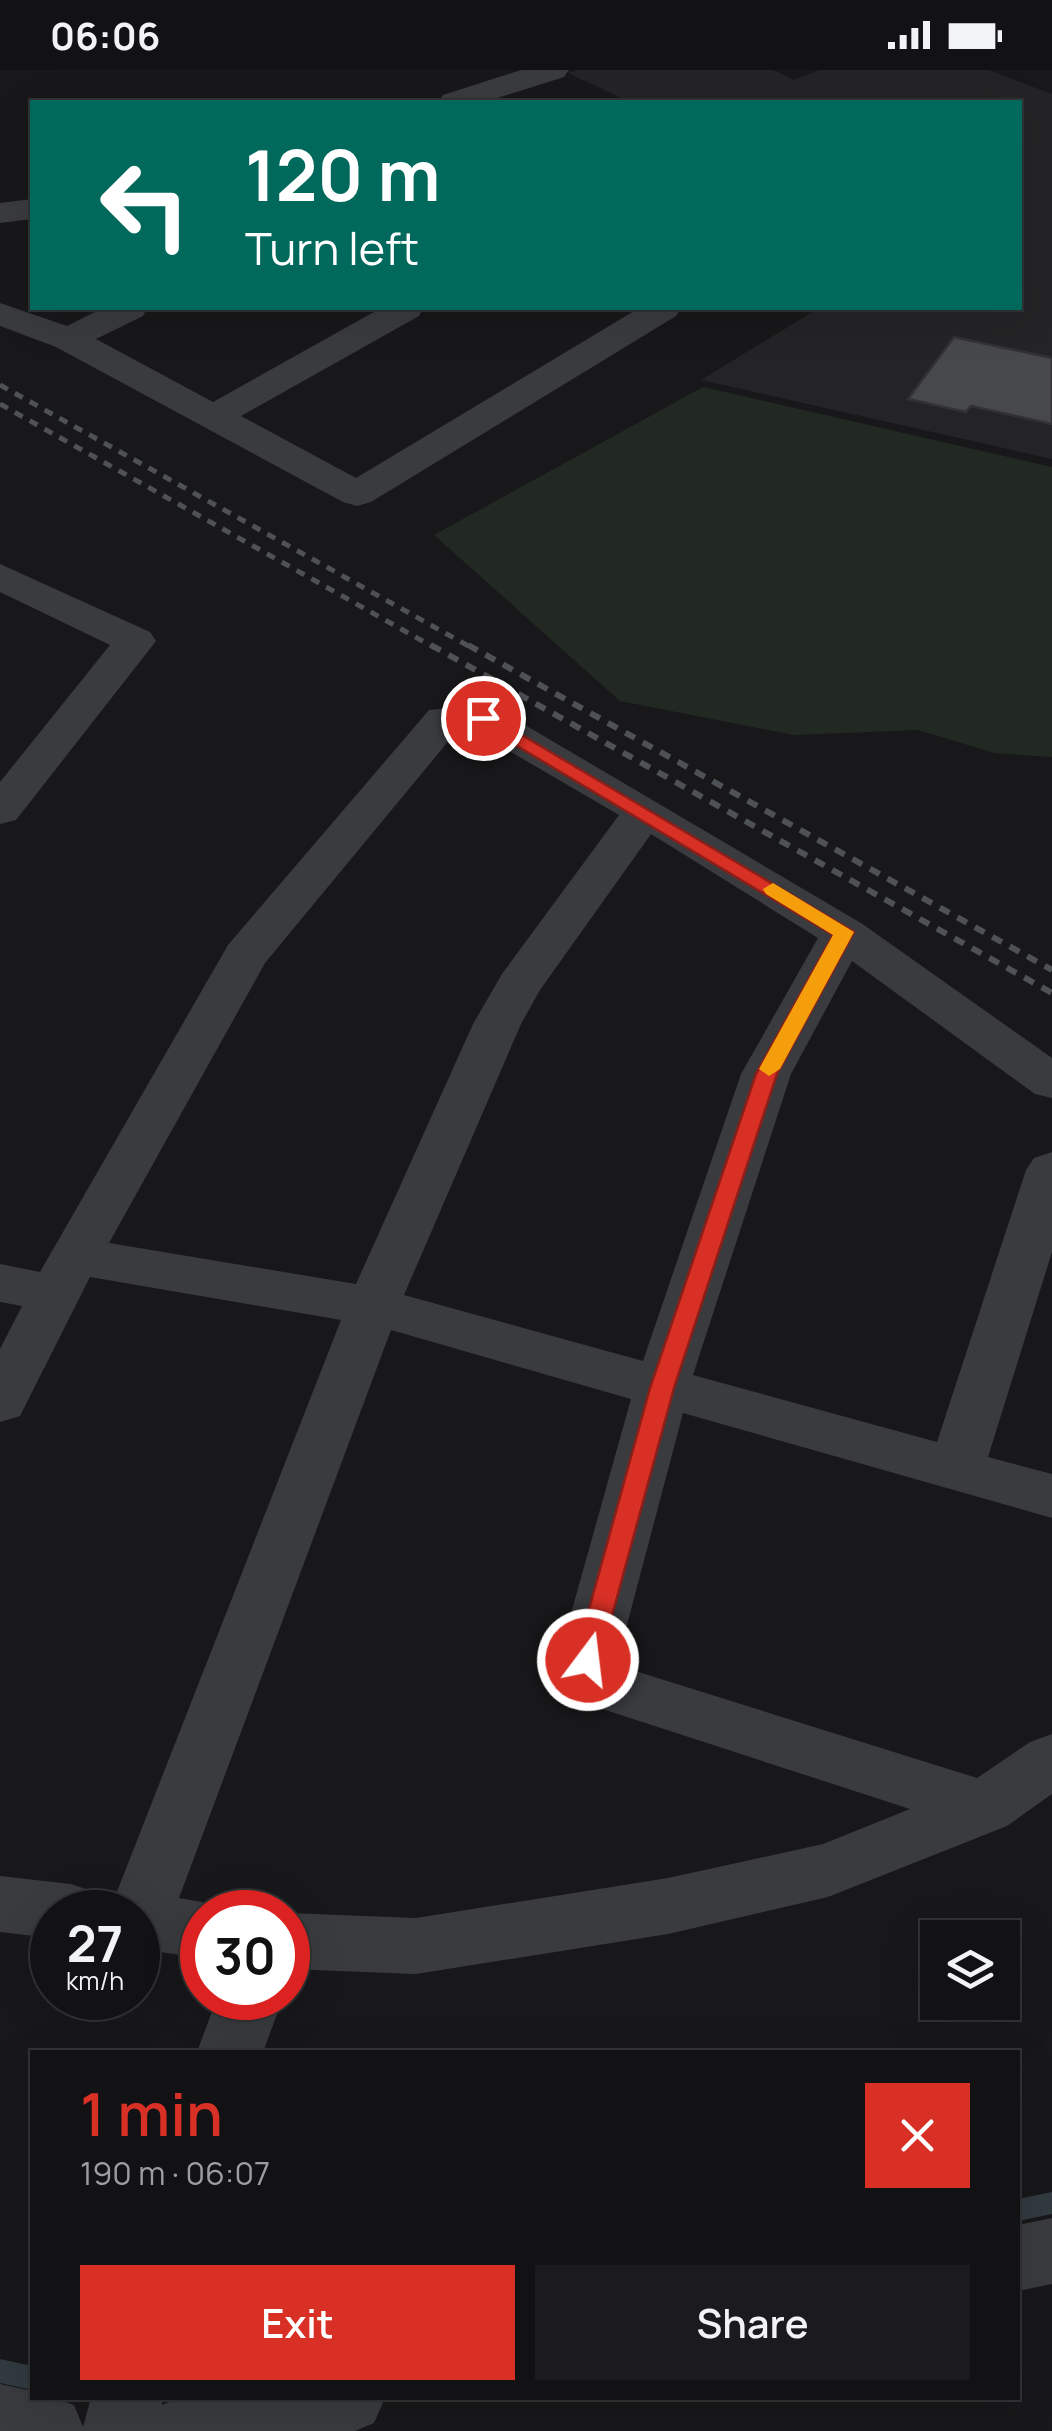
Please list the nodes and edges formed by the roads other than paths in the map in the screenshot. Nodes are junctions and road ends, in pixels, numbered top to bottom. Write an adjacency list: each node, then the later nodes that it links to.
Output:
1 (553, 70): 2 (street)
2 (503, 96): 3 (street)
3 (470, 100)
4 (30, 208): 5 (street)
5 (0, 213)
6 (126, 310): 10 (street)
7 (402, 310): 11 (street)
8 (660, 310): 11 (street)
9 (0, 314): 10 (street)
10 (69, 339): 11 (street)
11 (213, 417)
12 (0, 576): 13 (street)
13 (5, 796)
14 (646, 811): 15 (street); 18 (street); 20 (street)
15 (844, 932): 16 (street); 21 (street)
16 (1052, 1082)
17 (1052, 1170): 23 (street)
18 (66, 1275): 19 (street); 20 (street); 22 (street)
19 (0, 1283)
20 (373, 1306): 21 (street); 27 (street)
21 (662, 1388): 23 (street); 26 (street)
22 (0, 1401)
23 (956, 1470): 24 (street)
24 (1052, 1496)
25 (1052, 1760): 26 (street)
26 (986, 1808): 30 (street)
27 (149, 1890)
28 (0, 1904): 29 (street)
29 (30, 1907)
30 (310, 1942)
31 (242, 2020): 32 (street)
32 (231, 2050)
33 (1052, 2251): 34 (street)
34 (1020, 2258)
35 (127, 2400): 39 (street)
36 (338, 2400): 40 (street)
37 (0, 2420): 38 (street)
38 (48, 2431)
39 (119, 2431)
40 (188, 2431)

